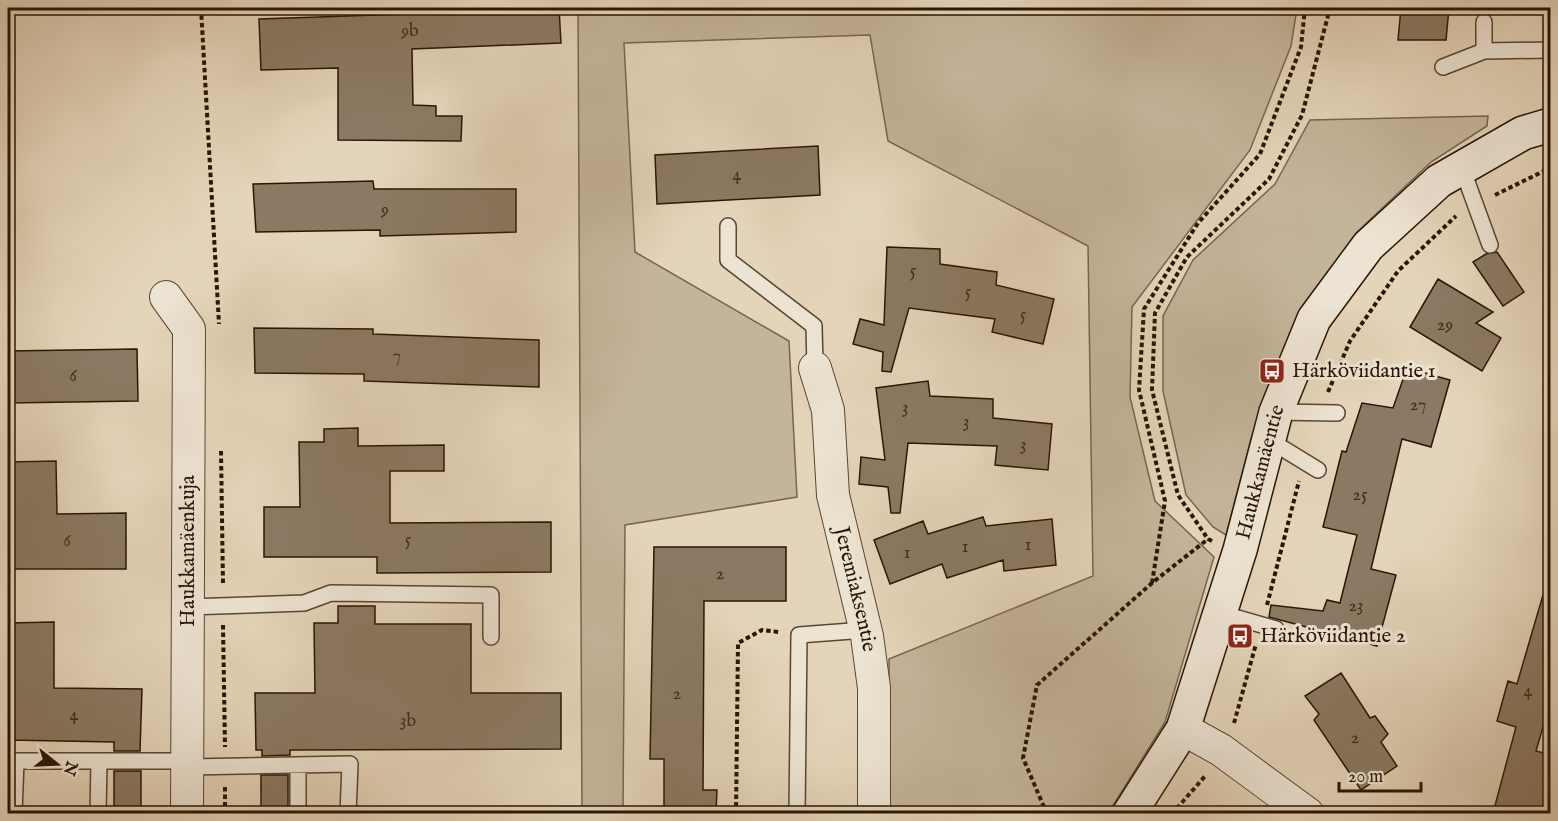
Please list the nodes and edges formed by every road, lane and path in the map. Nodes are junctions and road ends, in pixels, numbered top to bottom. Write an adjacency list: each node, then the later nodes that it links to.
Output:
1 (201, 8): 13 (path)
2 (1305, 8): 21 (path)
3 (1330, 8): 19 (path)
4 (1484, 22): 6 (lane)
5 (1551, 50): 6 (lane)
6 (1484, 51): 7 (lane)
7 (1443, 67)
8 (1551, 125): 9 (street, Haukkamäentie)
9 (1462, 168): 11 (lane); 16 (street, Haukkamäentie)
10 (728, 226): 14 (lane)
11 (1490, 246)
12 (166, 297): 23 (street, Haukkamäenkuja)
13 (219, 336)
14 (815, 368): 26 (street, Jeremiaksentie)
15 (1337, 413): 16 (lane)
16 (1273, 426): 18 (lane); 24 (street, Haukkamäentie)
17 (221, 442): 22 (path)
18 (1318, 470)
19 (1208, 539): 20 (path); 21 (path)
20 (1220, 544)
21 (1152, 583): 45 (path)
22 (223, 606): 23 (lane); 28 (lane); 34 (path)
23 (188, 607): 32 (street, Haukkamäenkuja)
24 (1220, 613): 25 (lane); 29 (street, Haukkamäentie)
25 (1276, 629)
26 (865, 630): 27 (lane); 44 (street, Jeremiaksentie)
27 (799, 635): 42 (path); 43 (lane)
28 (490, 637)
29 (1183, 729): 46 (street, Haukkamäentie); 48 (street)
30 (11, 761): 31 (lane); 36 (lane)
31 (99, 761): 32 (lane); 37 (lane)
32 (188, 764): 34 (lane); 38 (street, Haukkamäenkuja)
33 (298, 765): 34 (lane); 40 (lane); 41 (lane)
34 (225, 767): 39 (path)
35 (1211, 769): 47 (path)
36 (14, 813)
37 (98, 813)
38 (187, 813)
39 (225, 813)
40 (298, 813)
41 (348, 813)
42 (736, 813)
43 (797, 813)
44 (874, 813)
45 (1047, 813)
46 (1130, 813)
47 (1172, 813)
48 (1308, 813)

